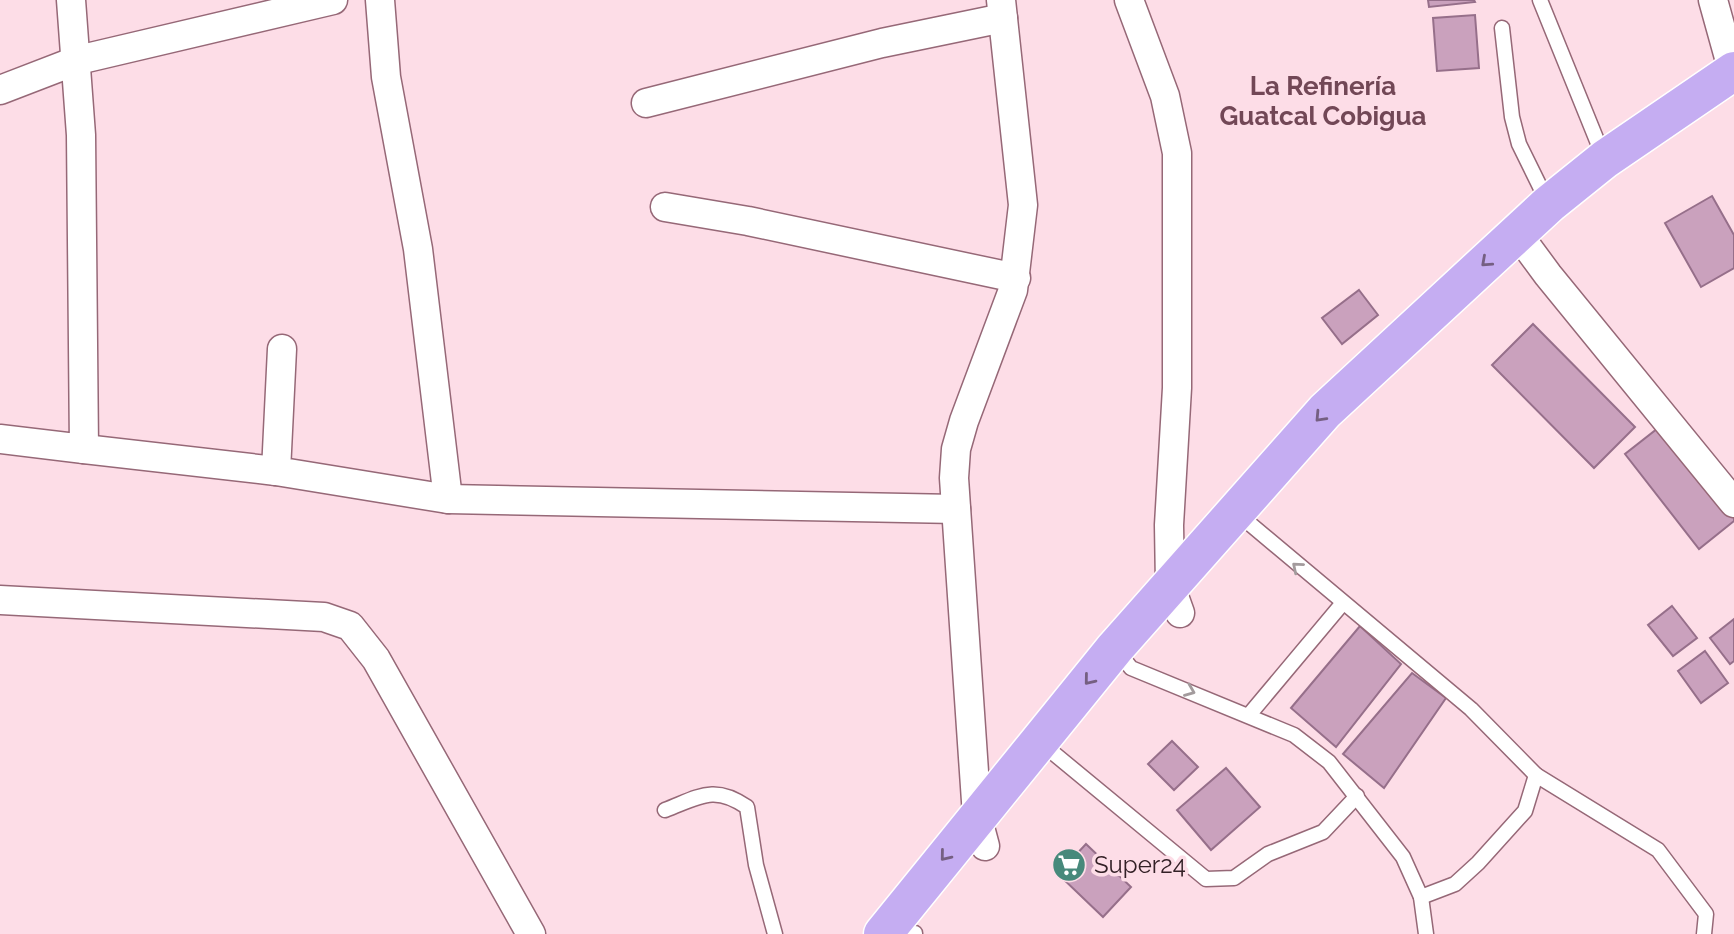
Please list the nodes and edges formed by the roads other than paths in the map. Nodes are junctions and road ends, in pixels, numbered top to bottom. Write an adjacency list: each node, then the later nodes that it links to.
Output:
1 (71, 0): 9 (street)
2 (333, 0): 9 (street)
3 (380, 0): 23 (street)
4 (1129, 0): 27 (street)
5 (1540, 0): 14 (lane)
6 (1713, 0): 10 (street)
7 (1002, 9): 13 (street); 18 (street)
8 (1502, 28): 15 (lane)
9 (78, 60): 11 (street); 21 (street)
10 (1734, 72): 14 (main road)
11 (0, 90)
12 (1734, 102): 17 (main road)
13 (646, 103)
14 (1605, 159): 15 (main road)
15 (1549, 204): 17 (main road)
16 (665, 207): 18 (street)
17 (1524, 244): 24 (street); 26 (main road)
18 (1016, 278): 25 (street)
19 (282, 349): 22 (street)
20 (0, 439): 21 (street)
21 (84, 449): 22 (street)
22 (276, 471): 23 (street)
23 (448, 499): 25 (street)
24 (1734, 503)
25 (956, 509): 36 (street)
26 (1244, 520): 27 (main road); 29 (lane, one-way to 26)
27 (1175, 599): 30 (main road)
28 (0, 600): 38 (street)
29 (1342, 604): 31 (lane); 33 (lane)
30 (1123, 658): 31 (lane, one-way to 31); 32 (main road)
31 (1249, 715): 34 (lane)
32 (1048, 750): 34 (lane); 36 (main road)
33 (1536, 775): 37 (lane); 43 (lane)
34 (1357, 796): 37 (lane)
35 (665, 810): 39 (lane)
36 (981, 831): 40 (main road, one-way to 40); 41 (main road)
37 (1421, 897): 42 (lane)
38 (531, 934)
39 (775, 934)
40 (883, 934)
41 (915, 934)
42 (1426, 934)
43 (1704, 934)

